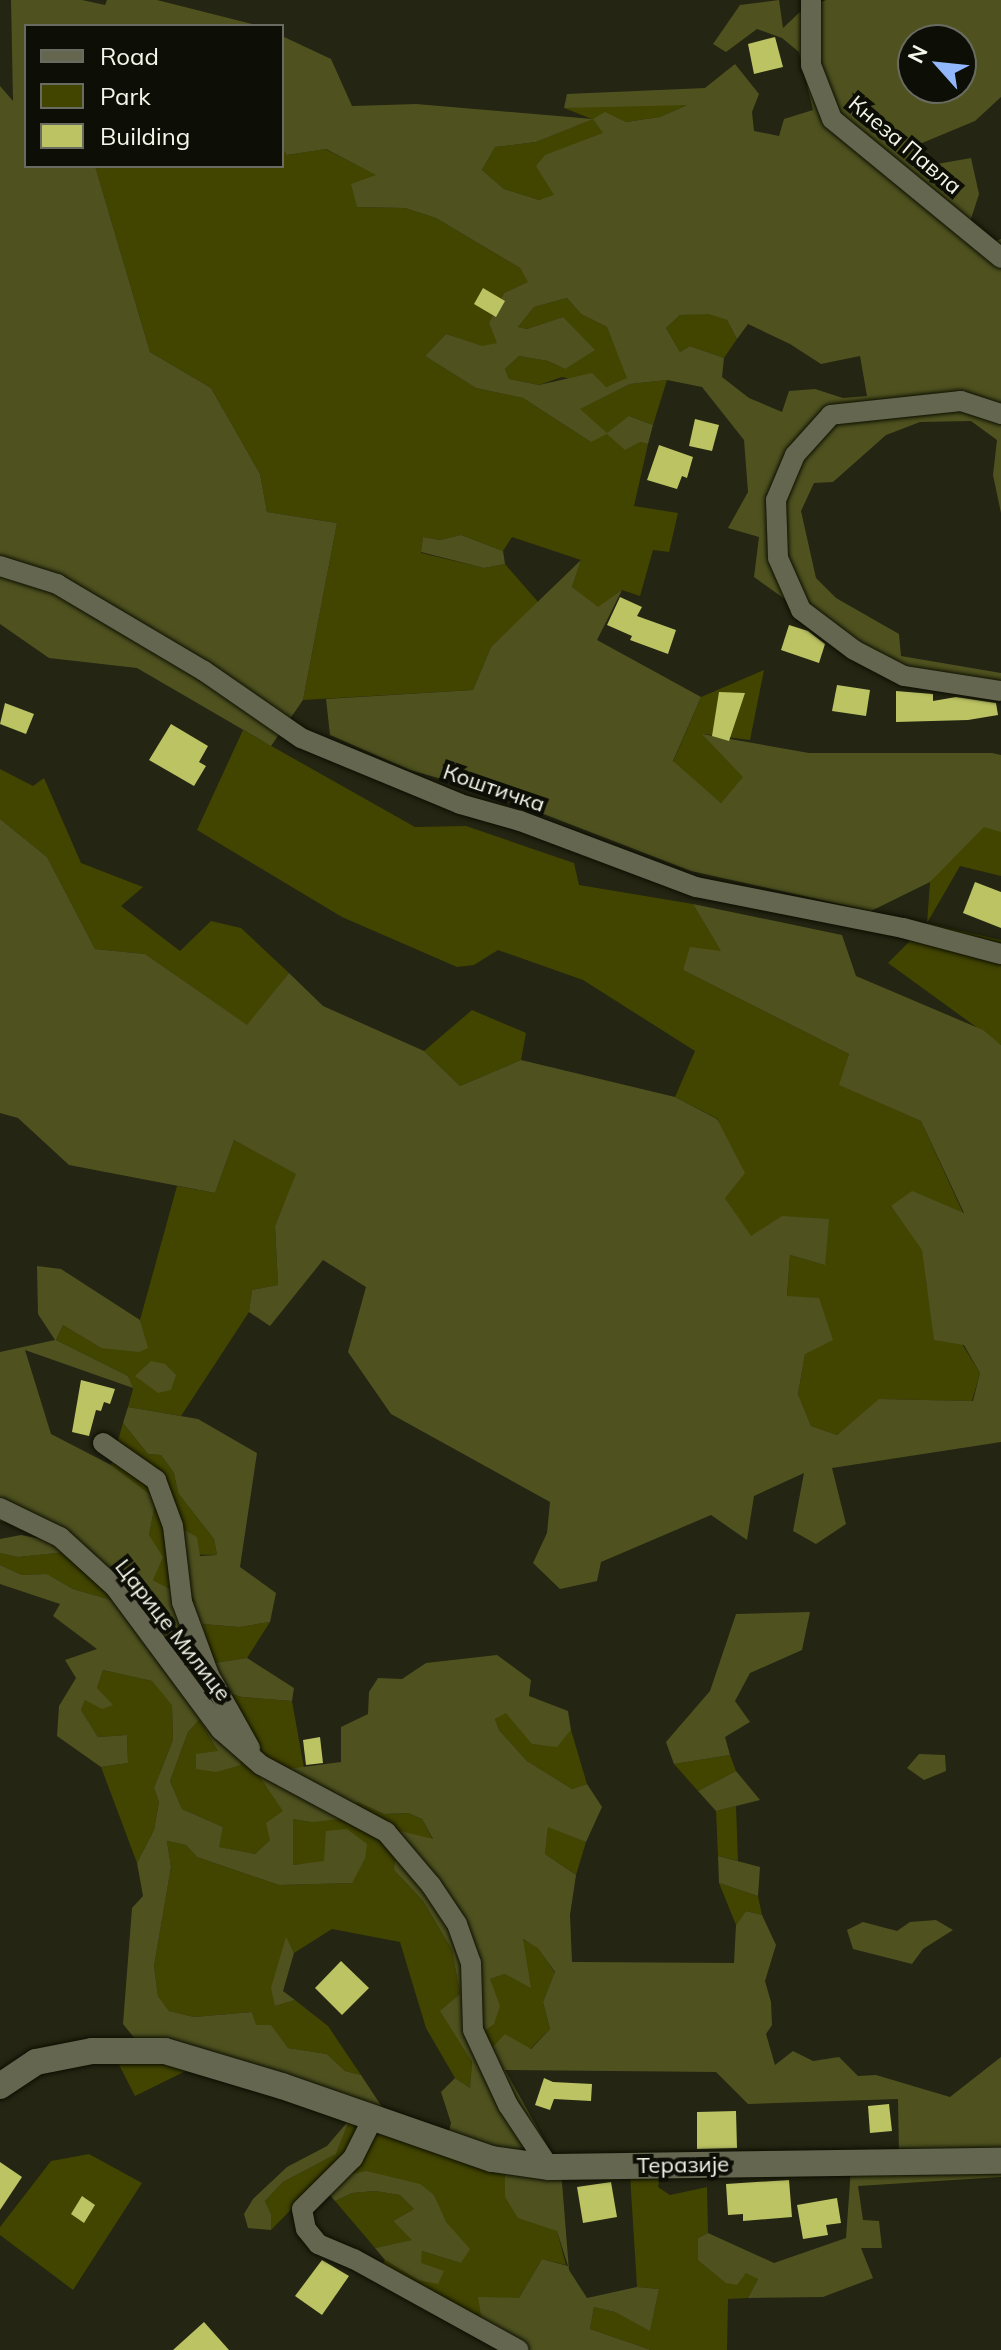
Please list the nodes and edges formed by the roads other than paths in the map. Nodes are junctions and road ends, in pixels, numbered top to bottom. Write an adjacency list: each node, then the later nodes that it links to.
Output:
1 (811, 0): 2 (street, Кнеза Павла)
2 (1001, 258)
3 (1001, 414): 5 (street)
4 (6, 568): 6 (street, Коштичка)
5 (1001, 691)
6 (1001, 954)
7 (103, 1443): 9 (street, Царице Милице)
8 (0, 1508): 9 (street, Царице Милице)
9 (261, 1765): 13 (street, Царице Милице)
10 (0, 2086): 11 (street, Теразије)
11 (373, 2118): 13 (street, Теразије); 14 (street)
12 (1001, 2161): 13 (street, Теразије)
13 (549, 2167)
14 (519, 2350)

